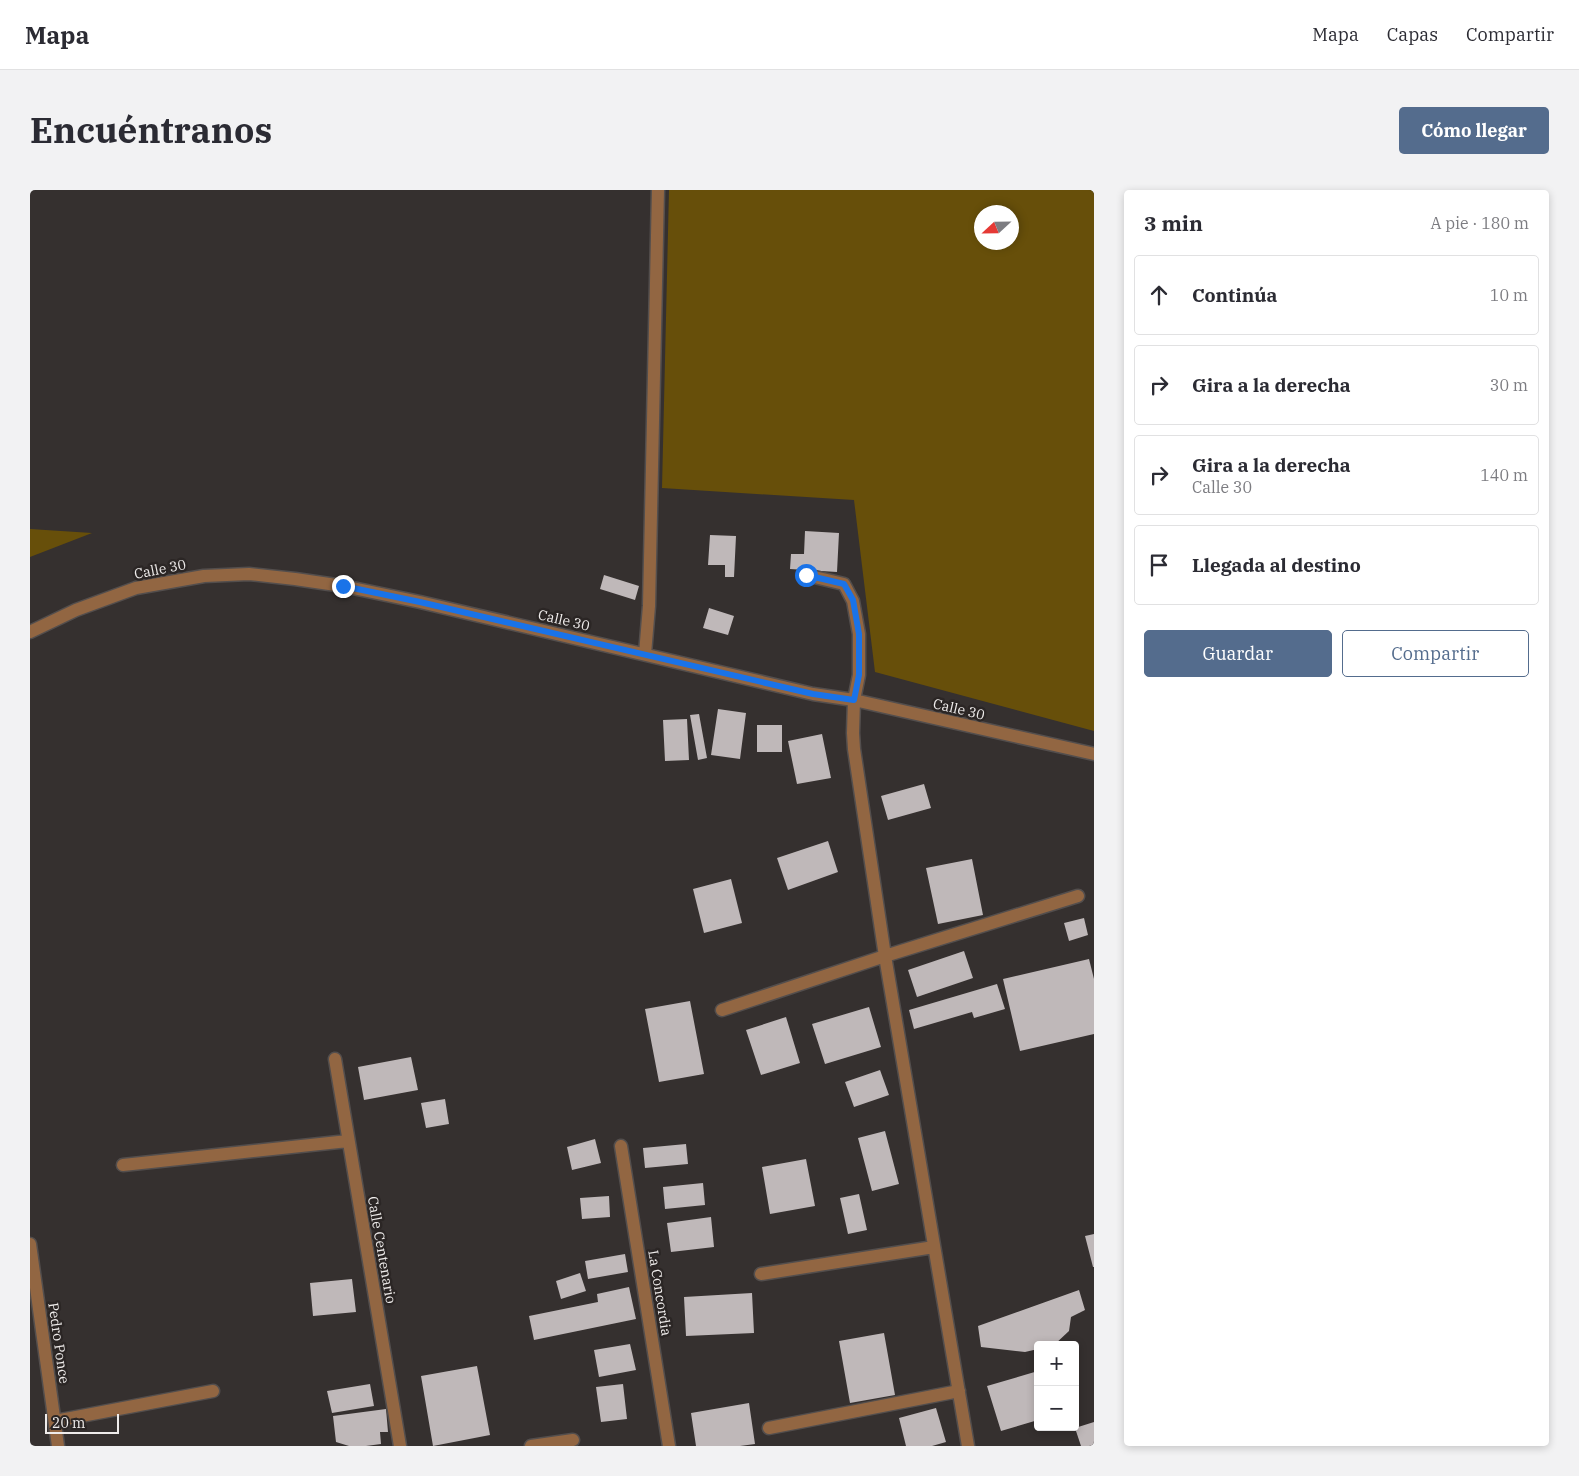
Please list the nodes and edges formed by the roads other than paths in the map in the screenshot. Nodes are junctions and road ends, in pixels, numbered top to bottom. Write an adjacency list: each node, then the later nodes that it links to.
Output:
1 (658, 190): 4 (street)
2 (806, 575): 5 (street)
3 (30, 632): 4 (street, Calle 30)
4 (646, 652): 5 (street, Calle 30)
5 (855, 697): 6 (street, Calle 30); 8 (street)
6 (1094, 754)
7 (1078, 896): 8 (street)
8 (885, 956): 9 (street); 15 (street)
9 (722, 1010)
10 (335, 1059): 11 (street, Calle Centenario)
11 (348, 1141): 13 (street); 23 (street, Calle Centenario)
12 (621, 1146): 25 (street, La Concordia)
13 (123, 1166)
14 (30, 1244): 19 (street, Pedro Ponce)
15 (934, 1247): 16 (street); 18 (street)
16 (761, 1274)
17 (213, 1391): 19 (street)
18 (959, 1391): 20 (street); 26 (street)
19 (55, 1421): 22 (street, Pedro Ponce)
20 (769, 1428)
21 (573, 1440): 24 (street)
22 (58, 1446)
23 (400, 1446)
24 (531, 1446)
25 (669, 1446)
26 (968, 1446)

